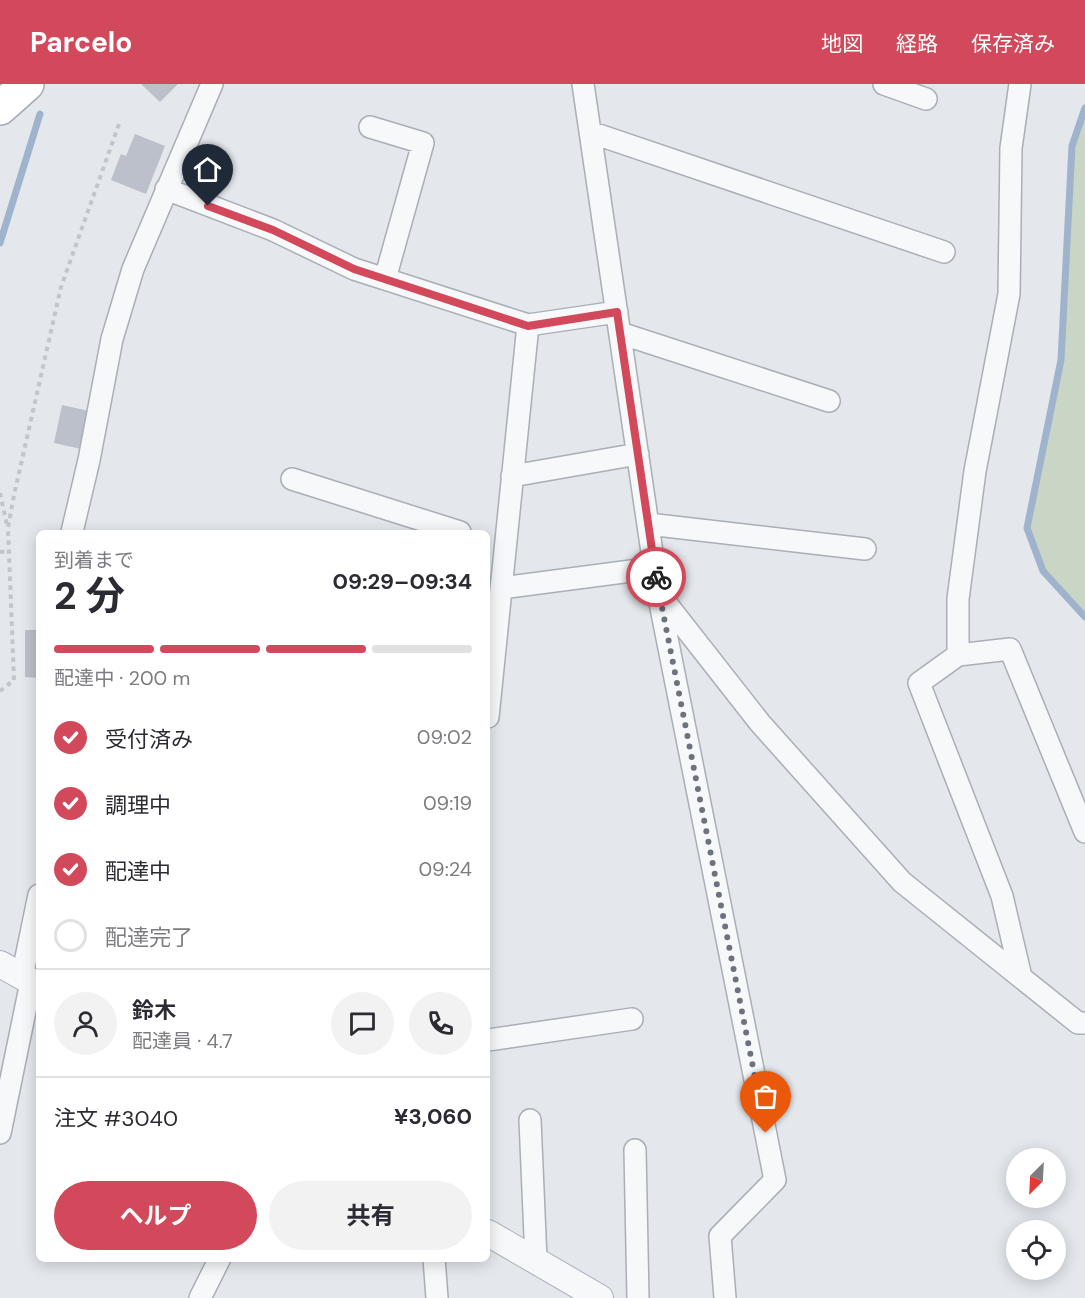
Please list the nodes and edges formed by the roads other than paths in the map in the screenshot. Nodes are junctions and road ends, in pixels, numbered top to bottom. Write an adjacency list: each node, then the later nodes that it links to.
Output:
1 (27, 84): 7 (main road)
2 (212, 84): 10 (street)
3 (583, 84): 9 (street)
4 (884, 84): 6 (street)
5 (1020, 84): 28 (street)
6 (926, 99)
7 (0, 108)
8 (370, 127): 12 (street)
9 (590, 132): 11 (street); 13 (street)
10 (166, 189): 12 (street); 21 (street)
11 (944, 252)
12 (385, 279): 14 (street)
13 (617, 312): 14 (street); 15 (street)
14 (528, 326): 18 (street)
15 (620, 333): 16 (street); 17 (street)
16 (829, 401)
17 (638, 454): 18 (street); 20 (street)
18 (512, 476): 23 (street)
19 (292, 479): 22 (street)
20 (648, 524): 24 (street); 25 (street)
21 (72, 530)
22 (454, 530)
23 (496, 544): 26 (street)
24 (865, 549)
25 (654, 568): 26 (street); 27 (street)
26 (501, 588): 29 (street)
27 (658, 593): 33 (street); 48 (street)
28 (958, 655): 30 (street); 33 (street)
29 (490, 697)
30 (1085, 832)
31 (36, 910): 32 (street)
32 (23, 977): 38 (street)
33 (1021, 977): 35 (street)
34 (632, 1019): 36 (street)
35 (1085, 1023)
36 (490, 1040)
37 (530, 1120): 41 (street)
38 (0, 1133)
39 (635, 1150): 47 (street)
40 (490, 1234): 41 (street)
41 (536, 1260): 46 (street)
42 (218, 1262): 44 (street)
43 (434, 1262): 45 (street)
44 (200, 1298)
45 (437, 1298)
46 (600, 1298)
47 (638, 1298)
48 (725, 1298)

